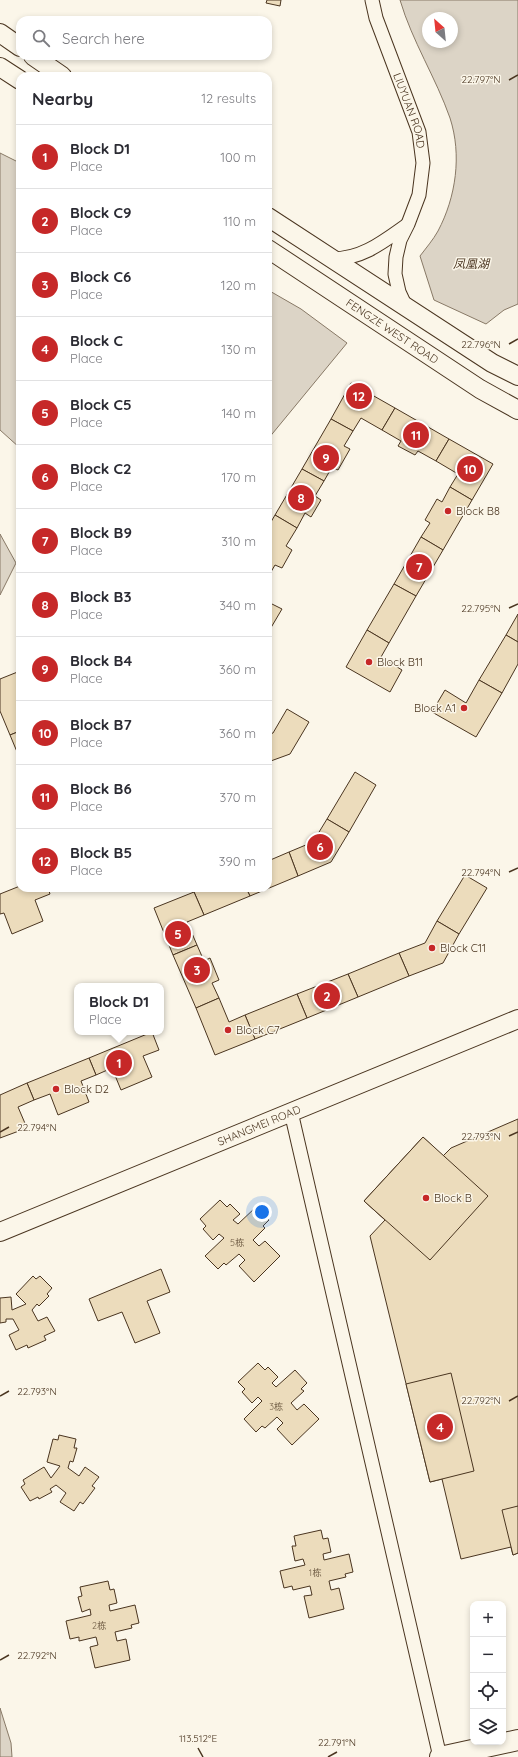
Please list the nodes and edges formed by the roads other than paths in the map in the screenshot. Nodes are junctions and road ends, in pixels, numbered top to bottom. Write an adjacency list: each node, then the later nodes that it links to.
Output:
1 (372, 0): 9 (street, LIUYUAN ROAD)
2 (0, 33): 3 (main road)
3 (16, 44)
4 (39, 60): 6 (main road)
5 (0, 67): 7 (main road)
6 (56, 72)
7 (16, 77)
8 (272, 220): 11 (main road)
9 (408, 224): 11 (street); 12 (street, LIUYUAN ROAD)
10 (272, 252): 14 (main road, FENGZE WEST ROAD)
11 (332, 259): 12 (main road)
12 (406, 308): 13 (main road)
13 (518, 376)
14 (518, 410)
15 (518, 1019): 16 (main road, SHANGMEI ROAD)
16 (292, 1112): 17 (main road, SHANGMEI ROAD); 19 (street)
17 (0, 1232)
18 (515, 1740): 19 (main road); 20 (main road)
19 (440, 1757)
20 (488, 1757)

